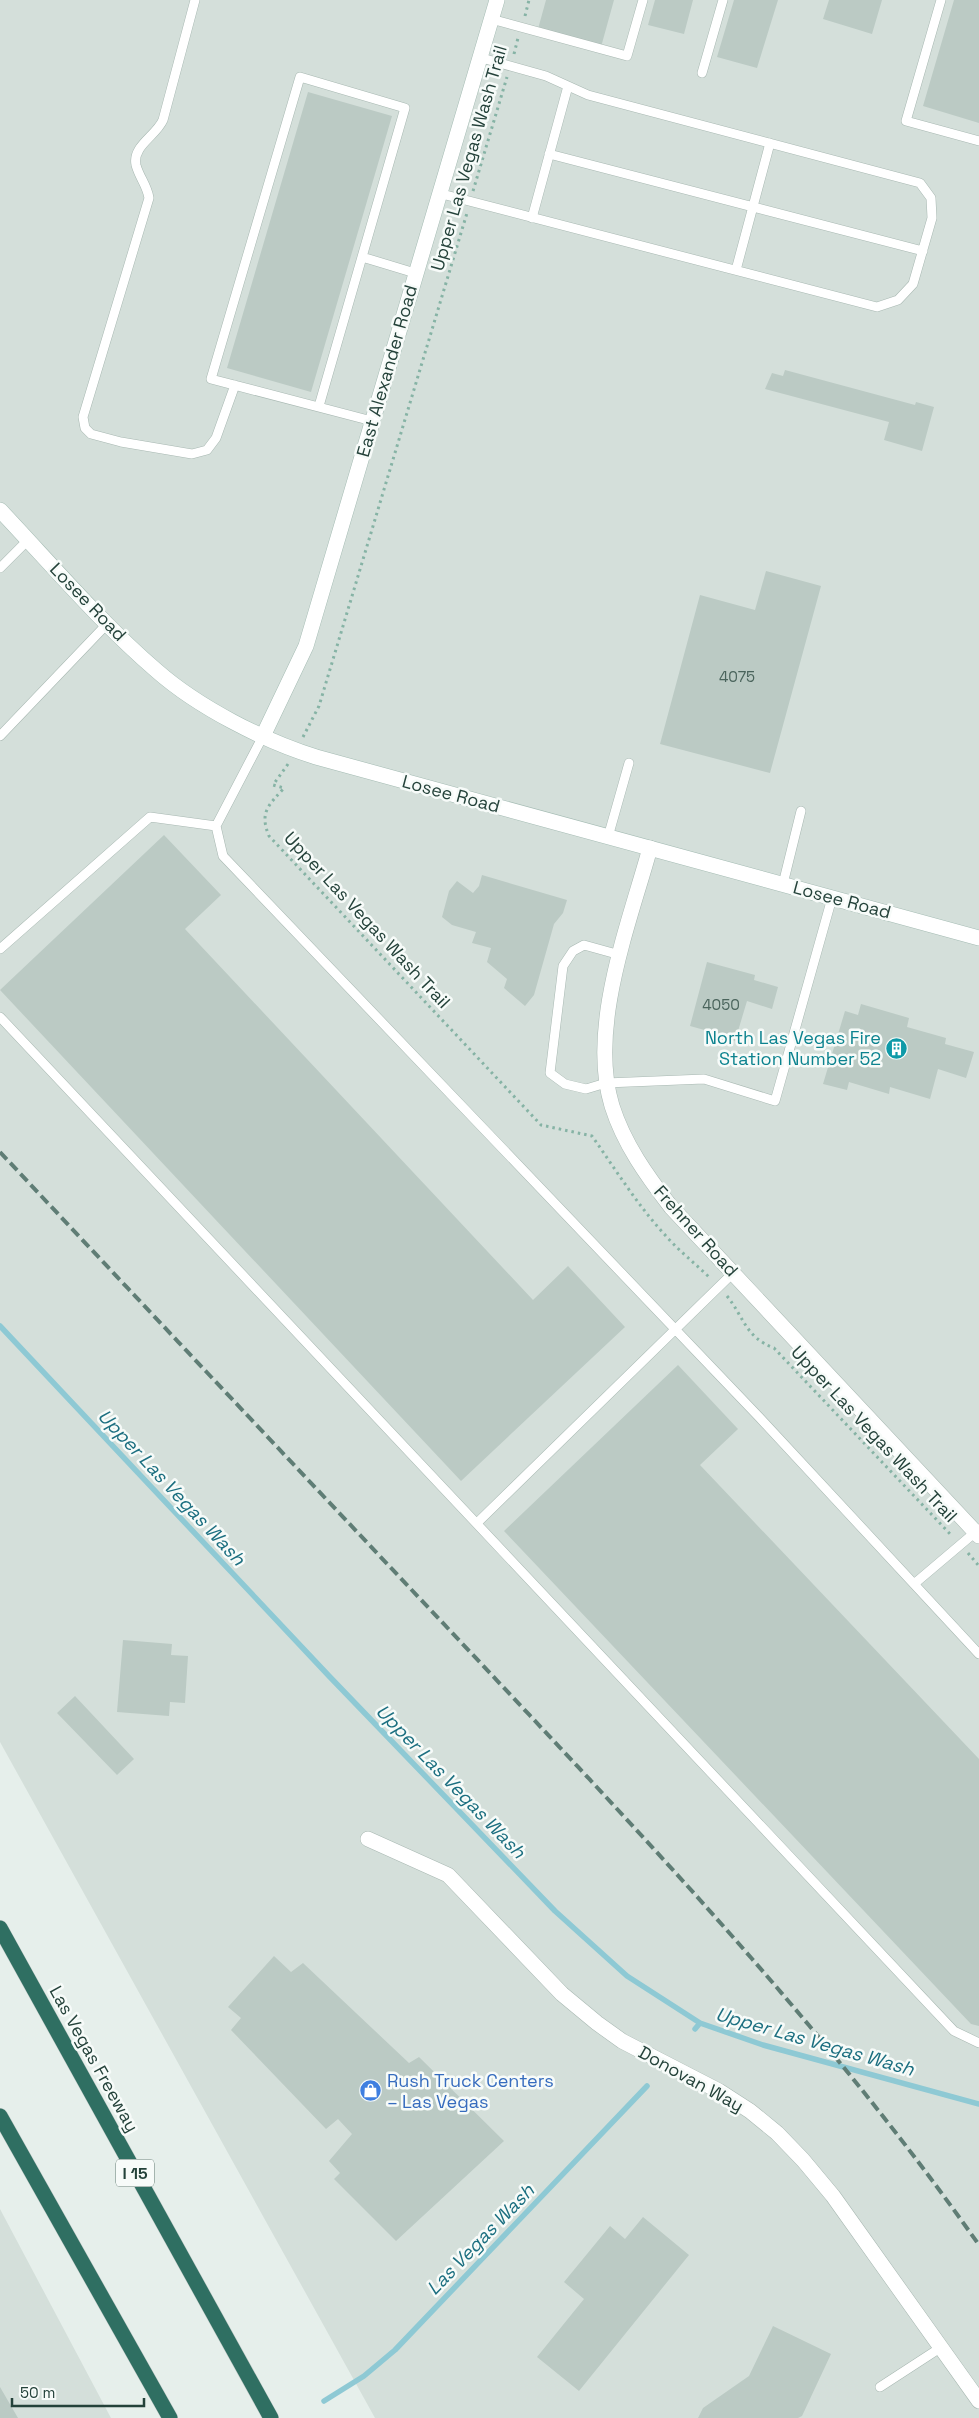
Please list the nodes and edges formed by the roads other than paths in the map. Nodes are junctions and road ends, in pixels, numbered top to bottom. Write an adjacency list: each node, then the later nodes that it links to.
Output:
1 (195, 0): 20 (lane)
2 (497, 0): 6 (street, East Alexander Road)
3 (642, 0): 6 (lane)
4 (723, 0): 8 (lane)
5 (940, 0): 10 (lane)
6 (491, 19): 7 (street, East Alexander Road)
7 (478, 57): 9 (lane); 13 (street, East Alexander Road)
8 (702, 73)
9 (568, 86): 11 (lane); 12 (lane)
10 (979, 140)
11 (770, 143): 14 (lane); 16 (lane)
12 (549, 154): 14 (lane); 15 (lane)
13 (438, 193): 15 (lane); 19 (street, East Alexander Road)
14 (753, 207): 16 (lane); 18 (lane)
15 (532, 218): 18 (lane)
16 (923, 251): 18 (lane)
17 (362, 257): 19 (lane); 20 (lane); 21 (lane)
18 (736, 270)
19 (415, 273): 22 (street, East Alexander Road)
20 (235, 385): 21 (lane)
21 (319, 406): 22 (lane)
22 (372, 421): 28 (street, East Alexander Road)
23 (0, 510): 24 (street, Losee Road)
24 (28, 540): 25 (lane); 26 (street, Losee Road)
25 (0, 568)
26 (107, 624): 27 (lane); 28 (street, Losee Road)
27 (0, 736)
28 (263, 736): 31 (lane); 32 (street, Losee Road)
29 (629, 763): 32 (lane)
30 (801, 811): 34 (lane)
31 (216, 826): 37 (lane); 42 (lane)
32 (608, 837): 33 (street, Losee Road)
33 (650, 848): 34 (street, Losee Road); 38 (street, Frehner Road)
34 (783, 884): 35 (street, Losee Road)
35 (832, 898): 36 (street, Losee Road); 40 (lane)
36 (979, 938)
37 (0, 950)
38 (620, 955): 40 (street, Frehner Road); 40 (lane)
39 (0, 1017): 43 (lane)
40 (606, 1083): 41 (street, Frehner Road)
41 (733, 1273): 42 (lane); 44 (street, Frehner Road)
42 (677, 1330): 43 (lane); 45 (lane)
43 (477, 1523): 49 (lane)
44 (978, 1533): 45 (lane)
45 (914, 1584): 46 (lane)
46 (979, 1654)
47 (368, 1839): 51 (street, Donovan Way)
48 (0, 1928): 55 (highway, Las Vegas Freeway / I 15)
49 (979, 2043)
50 (0, 2116): 54 (highway)
51 (940, 2348): 52 (lane); 53 (street, Donovan Way)
52 (880, 2387)
53 (979, 2401)
54 (170, 2418)
55 (271, 2418)

